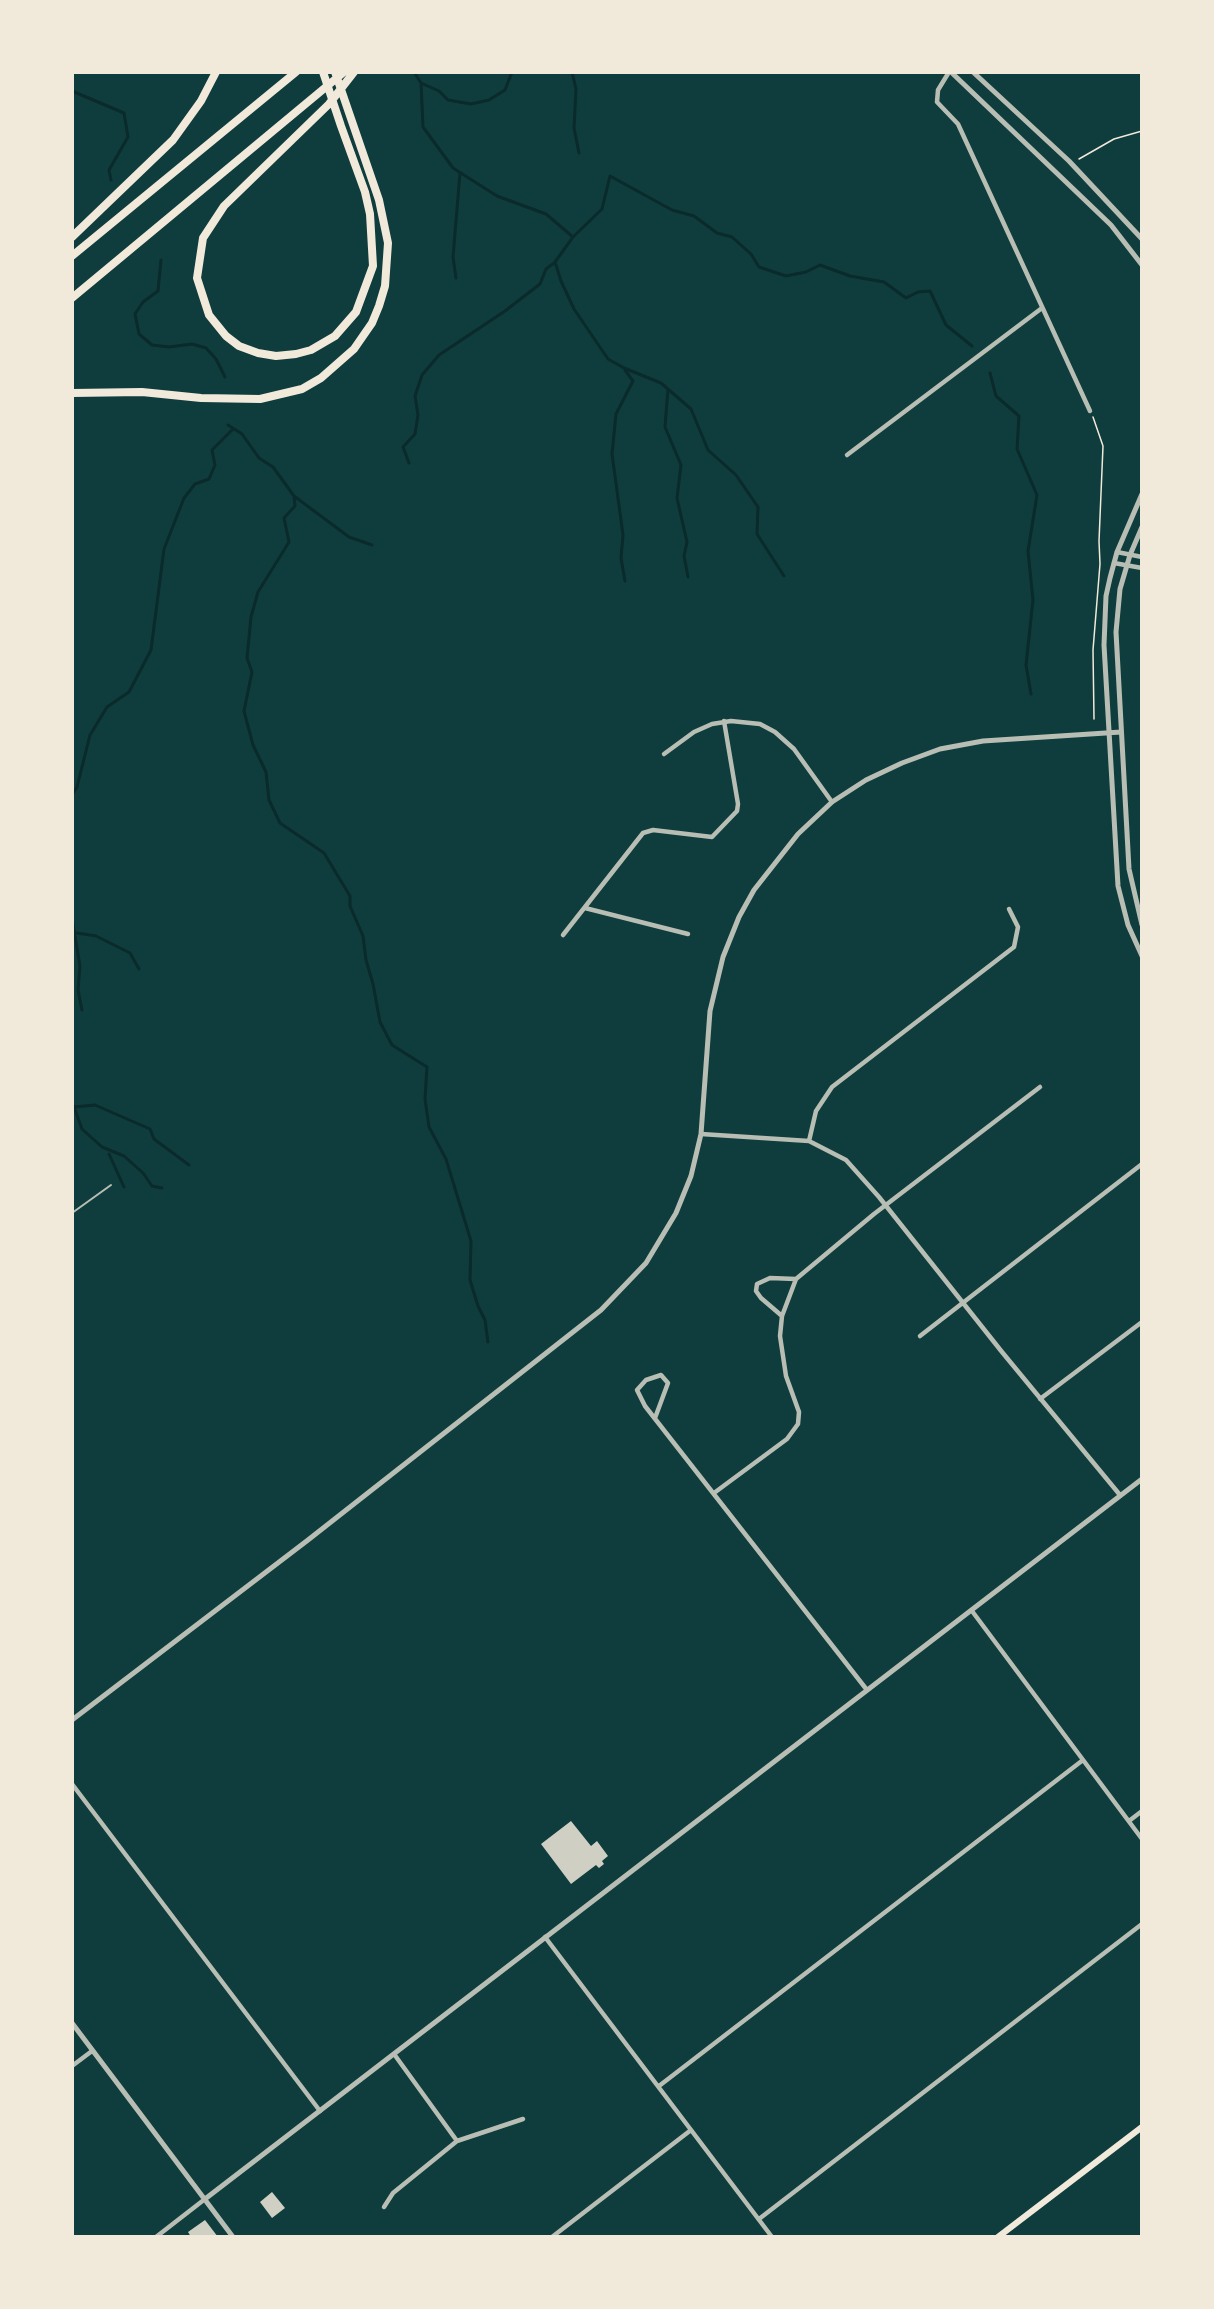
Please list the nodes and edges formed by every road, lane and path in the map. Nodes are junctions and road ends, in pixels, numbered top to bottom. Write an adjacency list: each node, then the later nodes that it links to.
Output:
1 (216, 72): 11 (highway)
2 (296, 72): 13 (highway)
3 (323, 72): 6 (highway)
4 (335, 72): 17 (highway)
5 (344, 72): 15 (highway)
6 (354, 72)
7 (950, 72): 14 (street); 16 (street)
8 (974, 72): 10 (street)
9 (1142, 131): 10 (path)
10 (1069, 161): 12 (street)
11 (72, 237)
12 (1142, 238)
13 (72, 256)
14 (1142, 265)
15 (72, 298)
16 (1042, 308): 18 (street); 19 (street)
17 (72, 393)
18 (1090, 411): 28 (path)
19 (847, 455)
20 (1142, 494): 22 (street)
21 (1142, 527): 23 (street)
22 (1117, 552): 23 (street); 25 (street)
23 (1130, 555): 24 (street); 26 (street)
24 (1142, 557)
25 (1114, 563): 26 (street); 31 (street)
26 (1128, 566): 27 (street); 30 (street)
27 (1142, 568)
28 (1094, 719)
29 (724, 721): 32 (street); 33 (street); 34 (street)
30 (1121, 732): 31 (street); 36 (street)
31 (1108, 733): 33 (street); 39 (street)
32 (664, 754)
33 (832, 802): 41 (street)
34 (585, 908): 37 (street); 38 (street)
35 (1010, 909): 42 (street)
36 (1142, 925)
37 (688, 934)
38 (563, 935)
39 (1142, 956)
40 (1041, 1087): 45 (street)
41 (701, 1134): 42 (street); 59 (street)
42 (809, 1141): 45 (street)
43 (1142, 1164): 48 (street)
44 (111, 1185): 46 (lane)
45 (886, 1205): 47 (street); 48 (street)
46 (72, 1213)
47 (796, 1279): 49 (street); 49 (street)
48 (963, 1304): 51 (street); 52 (street)
49 (782, 1316): 55 (street)
50 (1142, 1322): 52 (street)
51 (920, 1336)
52 (1040, 1400): 56 (street)
53 (655, 1418): 53 (street); 55 (street)
54 (1142, 1479): 56 (street)
55 (714, 1493): 58 (street)
56 (1120, 1495): 57 (street)
57 (972, 1611): 58 (street); 60 (street)
58 (867, 1690): 66 (street)
59 (72, 1720)
60 (1083, 1760): 63 (street); 71 (street)
61 (72, 1784): 72 (street)
62 (1142, 1811): 63 (street)
63 (1129, 1821): 64 (street)
64 (1142, 1839)
65 (1142, 1924): 79 (street)
66 (545, 1937): 69 (street); 71 (street)
67 (72, 2024): 68 (street)
68 (92, 2051): 70 (street); 77 (street)
69 (394, 2054): 72 (street); 76 (street)
70 (72, 2066)
71 (659, 2086): 75 (street)
72 (320, 2110): 77 (street)
73 (523, 2119): 76 (street)
74 (1142, 2127): 84 (main road)
75 (691, 2130): 79 (street); 82 (street)
76 (457, 2141): 78 (street)
77 (205, 2199): 80 (street); 81 (street)
78 (384, 2207)
79 (759, 2219): 83 (street)
80 (156, 2237)
81 (233, 2237)
82 (552, 2237)
83 (772, 2237)
84 (998, 2237)

